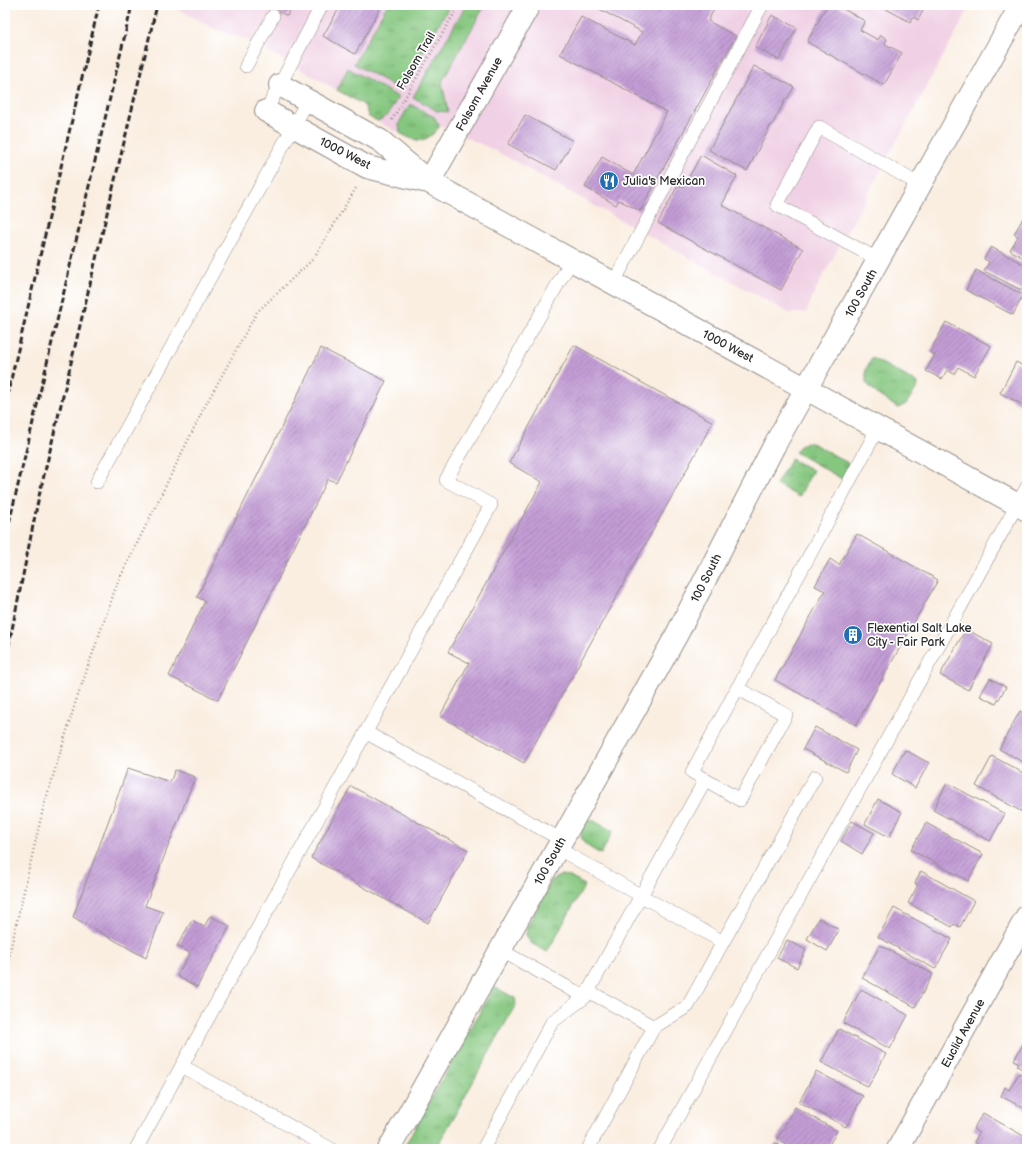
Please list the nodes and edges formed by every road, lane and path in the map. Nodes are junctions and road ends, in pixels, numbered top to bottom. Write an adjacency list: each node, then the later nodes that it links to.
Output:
1 (322, 5): 8 (lane)
2 (459, 5): 12 (path, Folsom Trail)
3 (529, 5): 13 (street, Folsom Avenue)
4 (762, 5): 18 (lane)
5 (1021, 5): 15 (street, 100 South)
6 (273, 16): 7 (lane)
7 (246, 66)
8 (280, 85): 9 (street, 1000 West); 10 (lane)
9 (308, 100): 11 (lane); 13 (street, 1000 West)
10 (266, 111): 11 (street, 1000 West)
11 (294, 126): 13 (street, 1000 West); 21 (lane)
12 (389, 126)
13 (429, 182): 17 (street, 1000 West)
14 (358, 183): 32 (path)
15 (920, 185): 16 (street, 100 South); 16 (lane)
16 (879, 260): 19 (street, 100 South)
17 (571, 261): 18 (street, 1000 West); 24 (lane)
18 (613, 284): 19 (street, 1000 West)
19 (808, 388): 20 (street, 1000 West); 27 (street, 100 South)
20 (878, 428): 22 (street, 1000 West); 23 (lane)
21 (97, 482)
22 (1024, 501): 41 (lane)
23 (737, 688): 26 (lane); 26 (lane)
24 (367, 734): 27 (lane); 35 (lane)
25 (815, 777): 30 (lane)
26 (705, 780): 28 (lane)
27 (559, 844): 28 (lane); 31 (street, 100 South)
28 (642, 895): 30 (lane); 33 (lane)
29 (1027, 916): 42 (street, Euclid Avenue)
30 (723, 942): 34 (lane)
31 (500, 950): 33 (lane); 38 (street, 100 South)
32 (5, 983)
33 (586, 994): 34 (lane); 39 (lane)
34 (654, 1027): 40 (lane)
35 (182, 1066): 36 (lane); 37 (lane)
36 (136, 1149)
37 (331, 1149)
38 (389, 1149)
39 (483, 1149)
40 (588, 1149)
41 (660, 1149)
42 (898, 1149)

